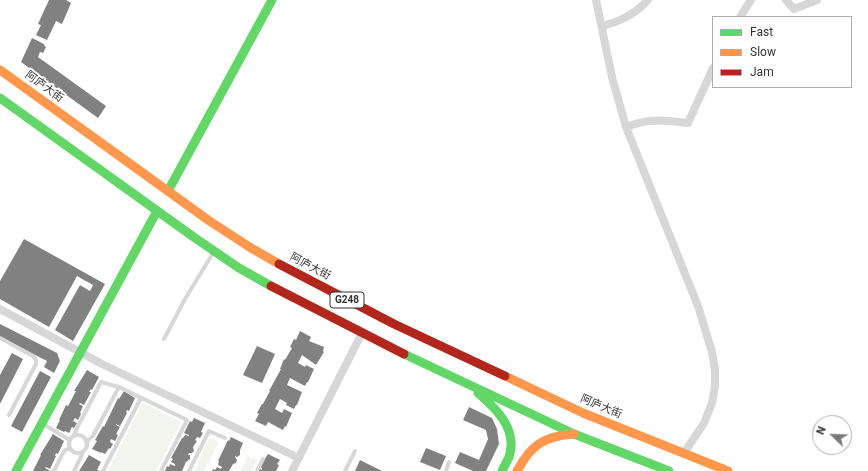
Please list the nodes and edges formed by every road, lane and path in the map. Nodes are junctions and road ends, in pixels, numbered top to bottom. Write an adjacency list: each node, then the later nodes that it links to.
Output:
1 (272, 0): 13 (main road)
2 (596, 0): 8 (street)
3 (648, 0): 8 (street)
4 (751, 0): 7 (street)
5 (786, 0): 6 (street)
6 (817, 0)
7 (741, 16)
8 (602, 26): 12 (street)
9 (0, 70): 13 (main road, 阿庐大街 / G248)
10 (712, 70): 12 (street)
11 (0, 98): 14 (main road, G248)
12 (626, 127): 34 (street)
13 (168, 191): 34 (main road, 阿庐大街 / G248)
14 (157, 211): 15 (main road, G248); 20 (main road)
15 (214, 251): 17 (main road, G248); 19 (lane)
16 (0, 309): 20 (street)
17 (362, 333): 21 (main road, G248); 35 (street)
18 (0, 338): 24 (lane)
19 (164, 339)
20 (80, 352): 25 (main road); 35 (street)
21 (469, 385): 26 (main road, G248); 48 (main road)
22 (119, 388): 23 (lane); 27 (lane); 30 (lane)
23 (141, 398): 41 (lane); 42 (lane)
24 (9, 415)
25 (42, 424): 29 (lane); 38 (main road)
26 (574, 434): 49 (main road); 50 (main road, G248)
27 (74, 436): 29 (lane); 30 (lane)
28 (225, 438): 43 (lane)
29 (70, 440): 31 (lane)
30 (86, 442): 32 (lane)
31 (70, 448): 32 (lane); 39 (lane)
32 (83, 451): 40 (lane)
33 (355, 451): 46 (lane)
34 (684, 453): 51 (main road, 阿庐大街 / G248)
35 (299, 458): 45 (street)
36 (263, 459): 44 (lane)
37 (449, 462): 47 (lane)
38 (16, 471)
39 (54, 471)
40 (74, 471)
41 (103, 471)
42 (161, 471)
43 (189, 471)
44 (257, 471)
45 (292, 471)
46 (345, 471)
47 (446, 471)
48 (502, 471)
49 (517, 471)
50 (669, 471)
51 (728, 471)

